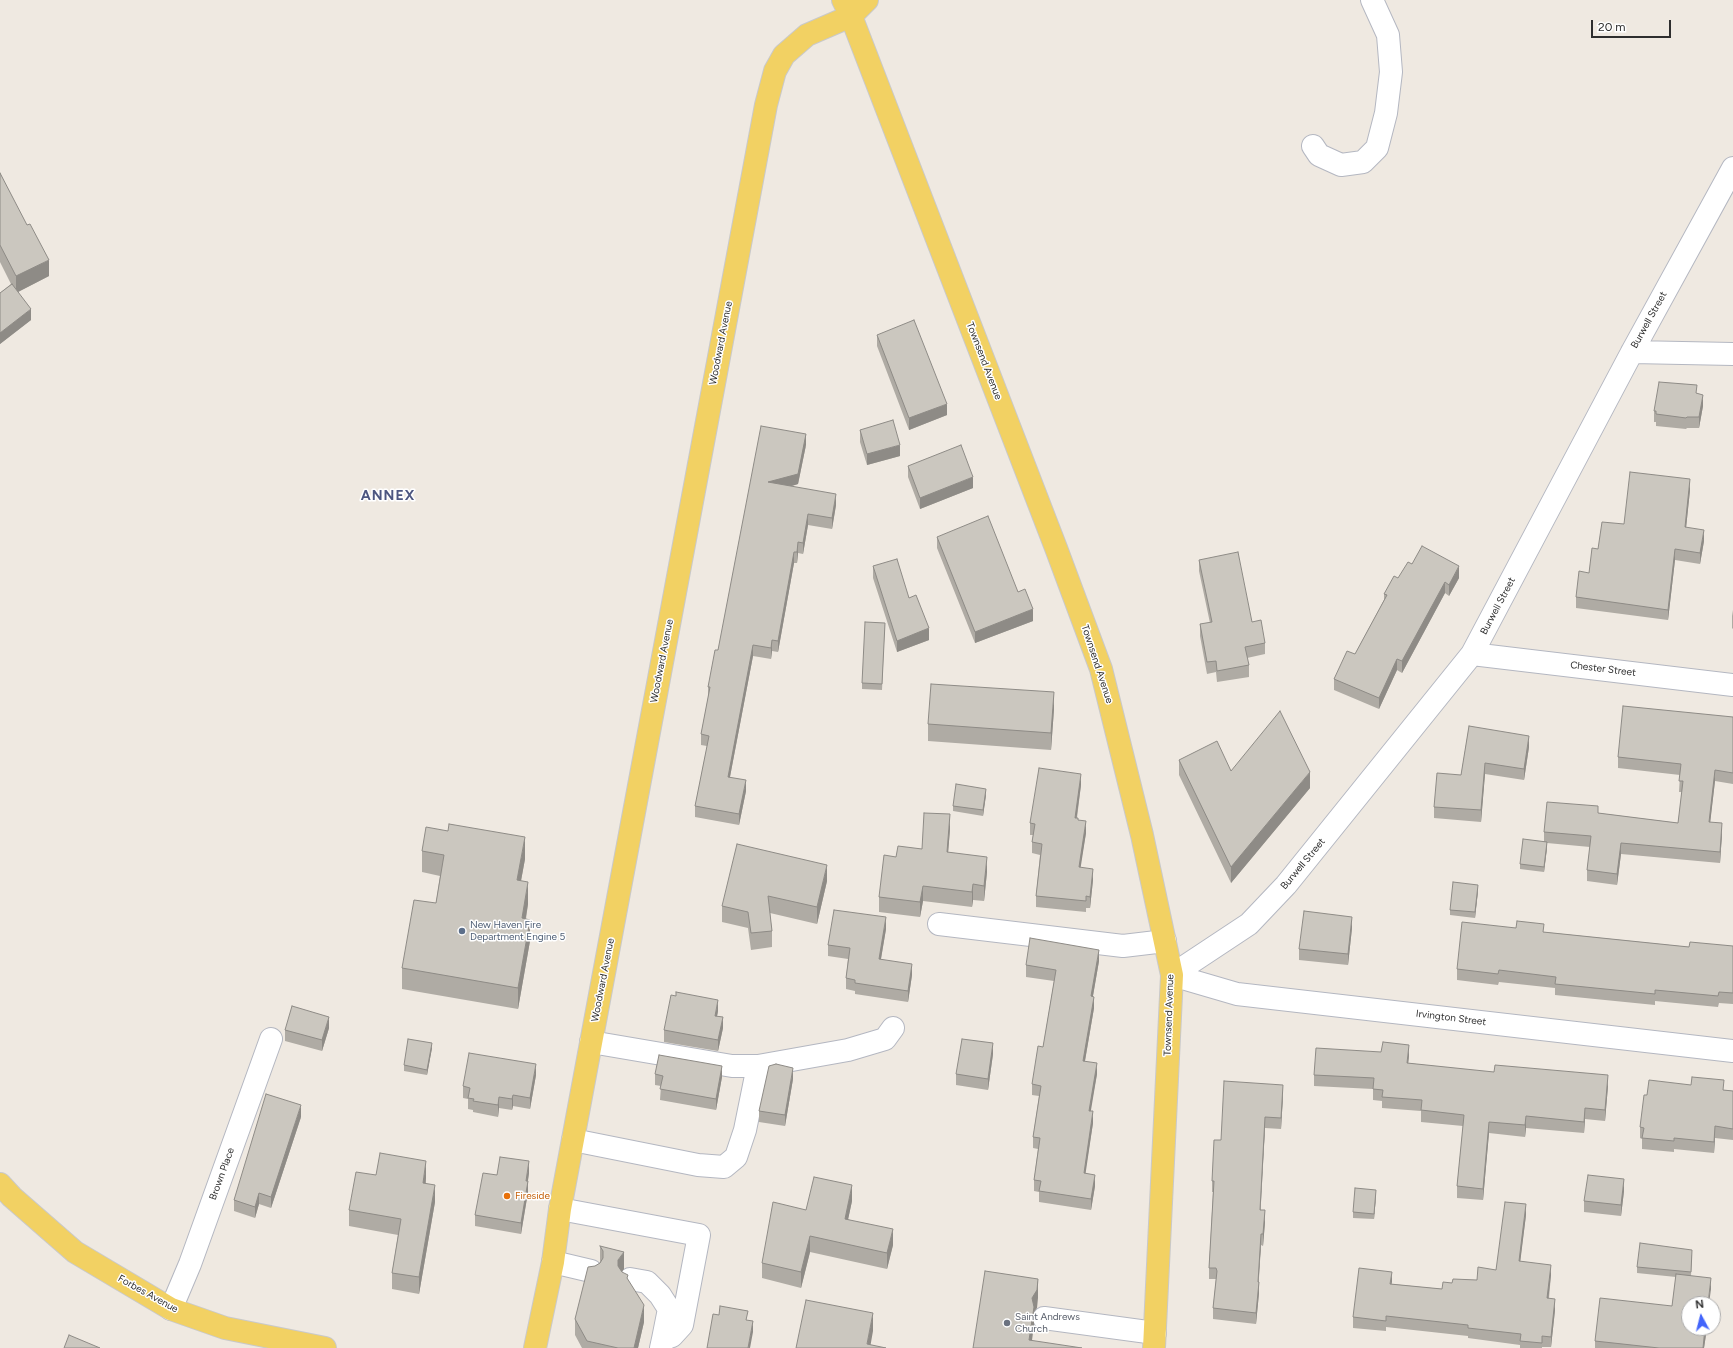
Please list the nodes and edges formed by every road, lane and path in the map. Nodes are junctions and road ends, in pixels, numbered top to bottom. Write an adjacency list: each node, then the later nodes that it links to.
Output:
1 (867, 0): 3 (main road)
2 (1372, 0): 4 (street)
3 (847, 8): 11 (main road, Townsend Avenue); 15 (main road, Woodward Avenue)
4 (1313, 146)
5 (1733, 168): 6 (street, Burwell Street)
6 (1632, 352): 7 (street); 8 (street, Burwell Street)
7 (1733, 354)
8 (1472, 654): 9 (street, Chester Street); 12 (street, Burwell Street)
9 (1733, 684)
10 (939, 924): 11 (street)
11 (1165, 941): 12 (main road, Townsend Avenue)
12 (1172, 975): 16 (street, Irvington Street); 26 (main road, Townsend Avenue)
13 (892, 1028): 17 (street)
14 (271, 1039): 24 (street, Brown Place)
15 (592, 1042): 17 (street); 18 (main road, Woodward Avenue)
16 (1733, 1051)
17 (758, 1066): 18 (street)
18 (573, 1140): 20 (main road, Woodward Avenue)
19 (0, 1184): 24 (main road, Forbes Avenue)
20 (560, 1209): 21 (main road, Woodward Avenue); 27 (street)
21 (551, 1269): 22 (street); 29 (main road, Woodward Avenue)
22 (589, 1277)
23 (629, 1285): 27 (street)
24 (171, 1309): 28 (main road, Forbes Avenue)
25 (1044, 1318): 26 (street)
26 (1154, 1340)
27 (662, 1344)
28 (321, 1348)
29 (535, 1348)

